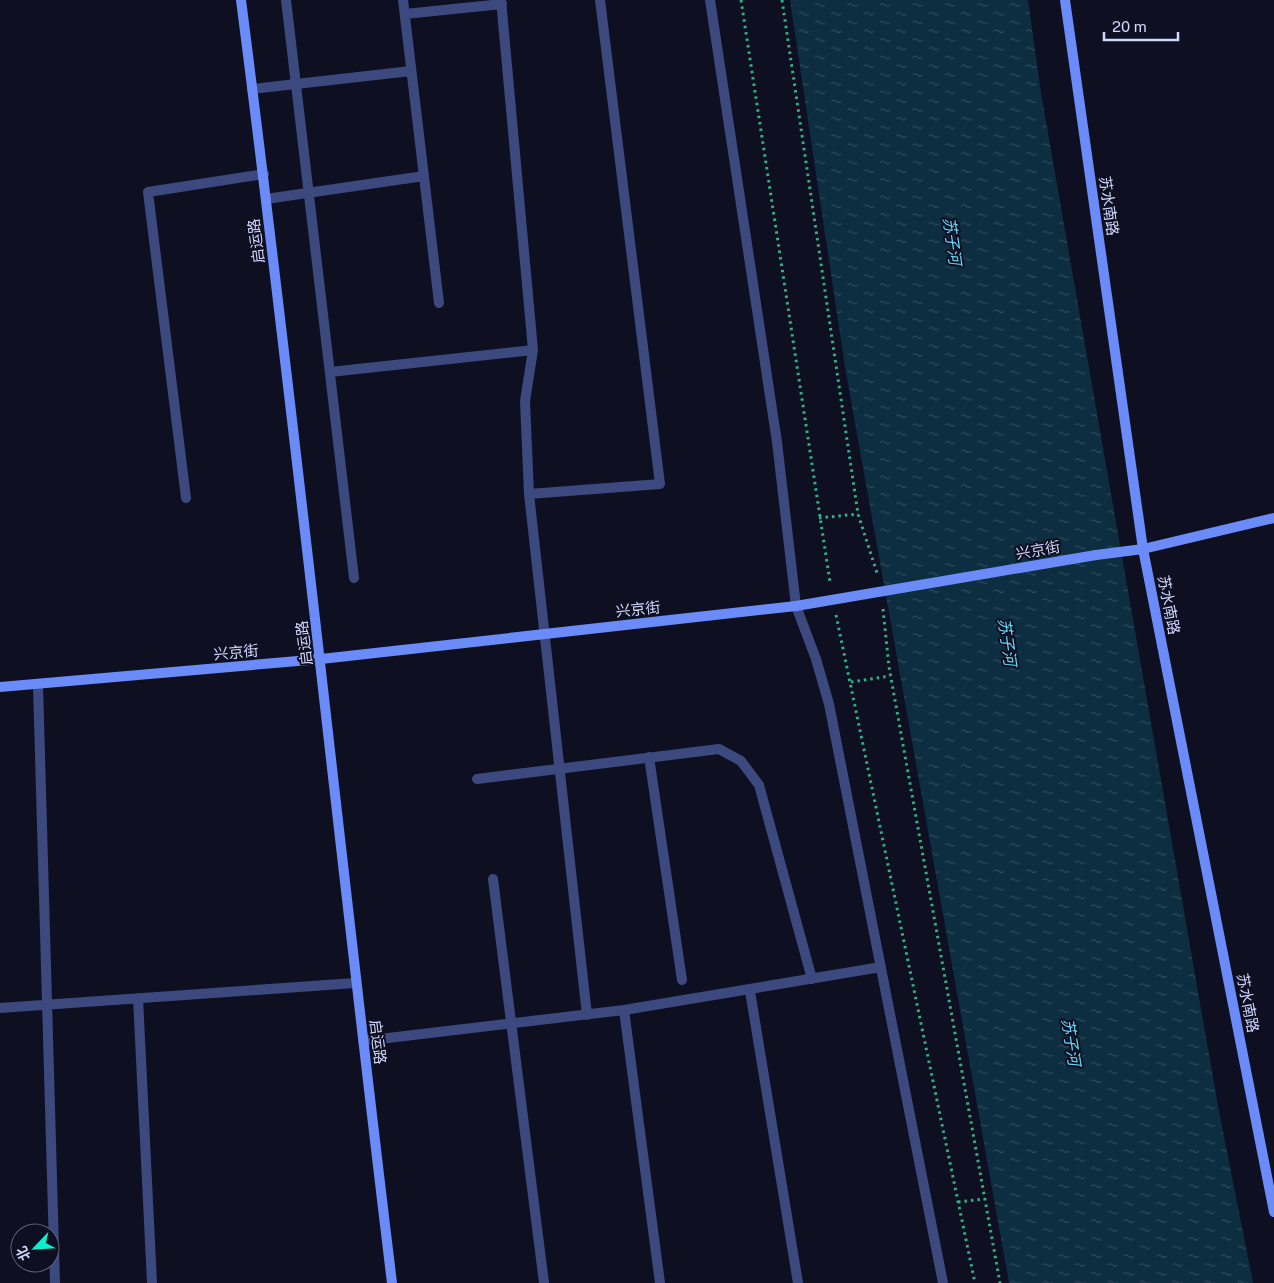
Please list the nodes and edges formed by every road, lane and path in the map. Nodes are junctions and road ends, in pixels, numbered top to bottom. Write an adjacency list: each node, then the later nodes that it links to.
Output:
1 (241, 0): 13 (street, 启运路)
2 (286, 0): 12 (street)
3 (403, 0): 10 (street)
4 (600, 0): 21 (street)
5 (710, 0): 29 (street)
6 (740, 0): 23 (path)
7 (782, 0): 23 (path)
8 (1065, 0): 25 (street, 苏水南路)
9 (502, 2): 10 (street); 19 (street)
10 (404, 14): 11 (street)
11 (411, 71): 12 (street); 15 (street)
12 (296, 84): 13 (street); 16 (street)
13 (252, 89): 14 (street, 启运路)
14 (264, 174): 17 (street, 启运路); 22 (street)
15 (424, 176): 16 (street); 18 (street)
16 (309, 193): 17 (street); 20 (street)
17 (266, 199): 31 (street, 启运路)
18 (439, 303)
19 (533, 350): 20 (street); 21 (street)
20 (330, 372): 26 (street)
21 (529, 494): 30 (street)
22 (186, 498)
23 (858, 514): 27 (path)
24 (1274, 518): 25 (street, 兴京街)
25 (1143, 549): 29 (street, 兴京街, bridge); 55 (street, 苏水南路)
26 (354, 578)
27 (878, 582)
28 (882, 600): 33 (path)
29 (796, 606): 30 (street, 兴京街); 41 (street)
30 (544, 634): 31 (street, 兴京街); 38 (street)
31 (321, 659): 35 (street, 兴京街); 44 (street, 启运路)
32 (849, 674): 34 (path)
33 (890, 676): 34 (path); 53 (path)
34 (851, 682): 54 (path)
35 (38, 685): 36 (street, 兴京街); 47 (street)
36 (0, 687)
37 (649, 757): 38 (street); 42 (street); 43 (street)
38 (560, 768): 39 (street); 50 (street)
39 (477, 778)
40 (493, 879): 51 (street)
41 (881, 967): 42 (street); 62 (street)
42 (812, 979): 45 (street)
43 (682, 980)
44 (356, 982): 46 (street); 52 (street, 启运路)
45 (750, 991): 49 (street); 61 (street)
46 (138, 998): 47 (street); 57 (street)
47 (47, 1006): 48 (street); 56 (street)
48 (0, 1008)
49 (624, 1010): 50 (street); 60 (street)
50 (587, 1015): 51 (street)
51 (512, 1024): 52 (street); 59 (street)
52 (363, 1041): 58 (street, 启运路)
53 (985, 1199): 54 (path); 64 (path)
54 (958, 1202): 63 (path)
55 (1274, 1212)
56 (54, 1283)
57 (152, 1283)
58 (392, 1283)
59 (544, 1283)
60 (660, 1283)
61 (798, 1283)
62 (943, 1283)
63 (975, 1283)
64 (1000, 1283)

